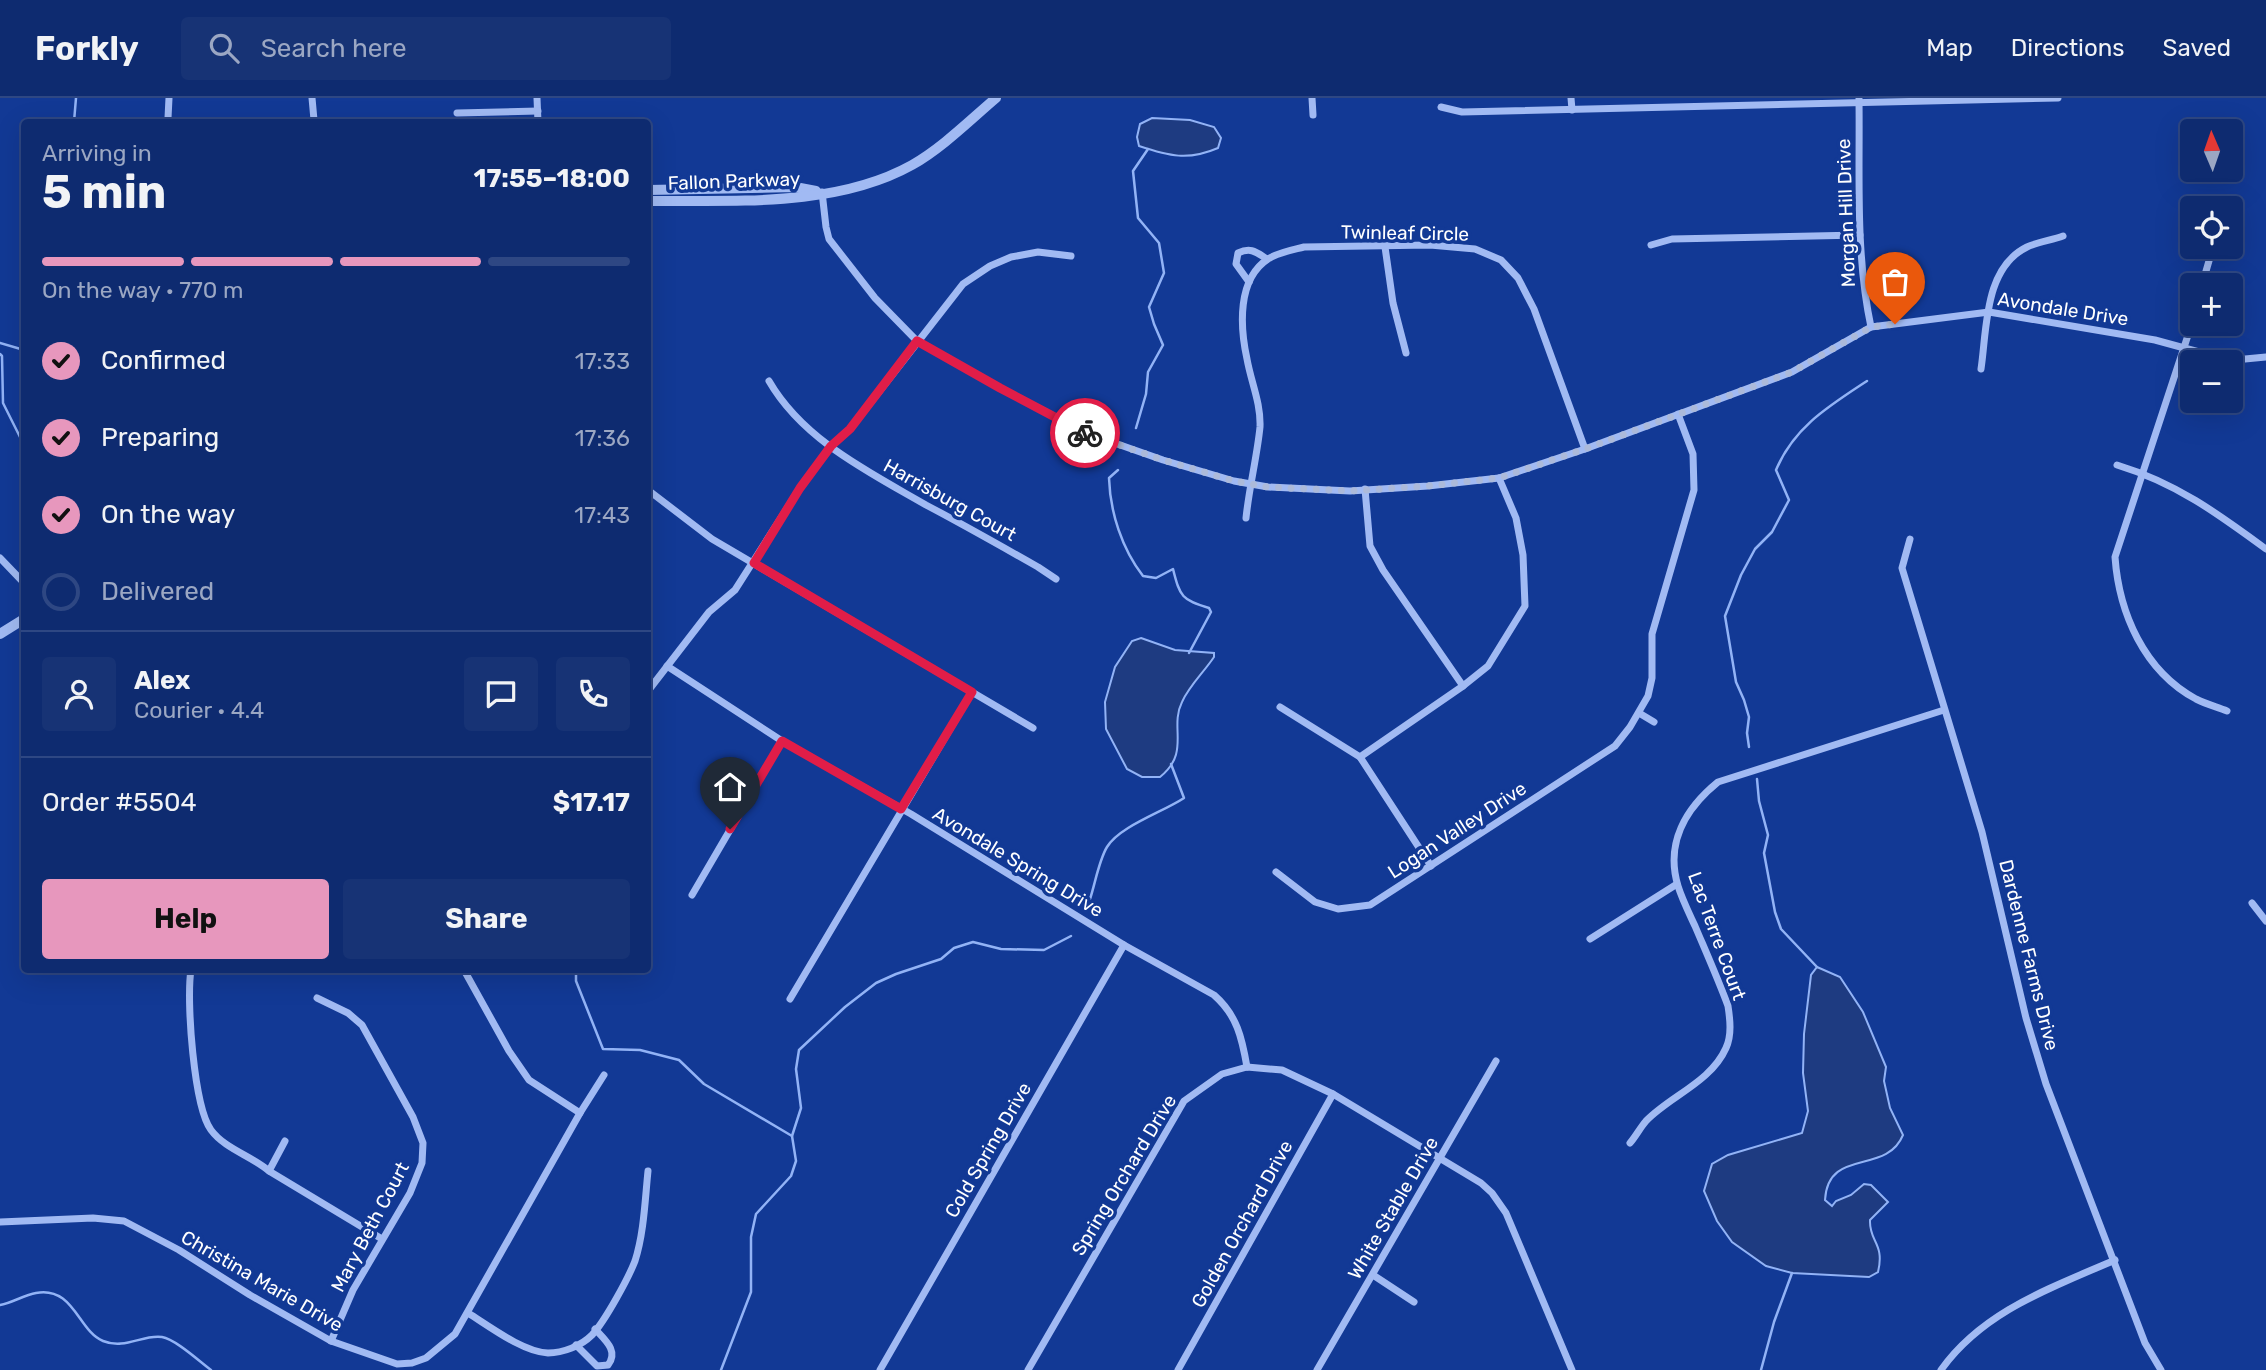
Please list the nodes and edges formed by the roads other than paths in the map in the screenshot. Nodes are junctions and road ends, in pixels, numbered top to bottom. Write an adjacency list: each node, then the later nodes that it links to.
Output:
1 (169, 98): 14 (street)
2 (312, 98): 15 (street)
3 (537, 98): 11 (street)
4 (996, 98): 18 (street, Fallon Parkway)
5 (1312, 98): 13 (street)
6 (1571, 98): 10 (street)
7 (2058, 98): 8 (street)
8 (1859, 100): 10 (street); 20 (street, Morgan Hill Drive)
9 (1441, 107): 10 (street)
10 (1572, 110)
11 (538, 111): 12 (street); 16 (street)
12 (457, 113)
13 (1312, 116)
14 (169, 118)
15 (314, 119)
16 (538, 119)
17 (651, 190): 18 (street, Fallon Parkway)
18 (822, 192): 19 (street, Fallon Parkway); 30 (street, Avondale Drive)
19 (651, 201)
20 (1860, 235): 22 (street); 28 (street, Morgan Hill Drive)
21 (2063, 236): 27 (street)
22 (1651, 245)
23 (1385, 247): 25 (street, Twinleaf Circle); 32 (street); 38 (street, Twinleaf Circle)
24 (1071, 256): 30 (street)
25 (1267, 260): 26 (street); 26 (street)
26 (1249, 282): 42 (street)
27 (1989, 312): 28 (street, Avondale Drive); 31 (street, Avondale Drive); 34 (street)
28 (1871, 327): 36 (street, Avondale Drive)
29 (2189, 336): 31 (street)
30 (917, 341): 37 (street); 42 (street, Avondale Drive)
31 (2185, 349): 33 (street, Avondale Drive); 40 (street)
32 (1406, 353)
33 (2266, 357)
34 (1980, 369)
35 (769, 381): 37 (street, Harrisburg Court)
36 (1678, 414): 38 (street, Avondale Drive); 61 (street, Logan Valley Drive)
37 (831, 446): 49 (street); 50 (street, Harrisburg Court)
38 (1585, 449): 41 (street, Avondale Drive)
39 (2117, 465): 40 (street)
40 (2143, 473): 47 (street); 60 (street)
41 (1499, 478): 43 (street, Avondale Drive); 55 (street)
42 (1249, 484): 43 (street, Avondale Drive); 45 (street)
43 (1365, 489): 55 (street)
44 (651, 492): 49 (street)
45 (1245, 518)
46 (1910, 539): 59 (street, Dardenne Farms Drive)
47 (2266, 549)
48 (0, 558): 51 (street)
49 (754, 563): 54 (street); 57 (street)
50 (1056, 579)
51 (21, 580)
52 (21, 622): 53 (street)
53 (0, 634)
54 (667, 666): 56 (street); 64 (street, Avondale Spring Drive)
55 (1463, 686): 65 (street)
56 (651, 687)
57 (972, 692): 63 (street); 66 (street)
58 (1280, 707): 65 (street)
59 (1944, 710): 69 (street, Lac Terre Court); 91 (street, Dardenne Farms Drive)
60 (2227, 710)
61 (1639, 713): 62 (street); 67 (street, Logan Valley Drive)
62 (1654, 722)
63 (1033, 728)
64 (782, 741): 66 (street, Avondale Spring Drive); 70 (street)
65 (1360, 757): 67 (street)
66 (901, 809): 74 (street, Avondale Spring Drive); 78 (street)
67 (1431, 866): 68 (street, Logan Valley Drive)
68 (1276, 872)
69 (1677, 884): 73 (street); 85 (street, Lac Terre Court)
70 (692, 895)
71 (2252, 903): 72 (street)
72 (2266, 921)
73 (1590, 939)
74 (1124, 945): 80 (street, Avondale Spring Drive); 98 (street, Cold Spring Drive)
75 (191, 973): 87 (street)
76 (466, 973): 83 (street)
77 (317, 998): 90 (street, Mary Beth Court)
78 (790, 999)
79 (1496, 1061): 86 (street, White Stable Drive)
80 (1247, 1067): 82 (street, Spring Orchard Drive); 99 (street, Spring Orchard Drive)
81 (604, 1075): 83 (street, Christina Marie Drive)
82 (1333, 1094): 86 (street, Spring Orchard Drive); 100 (street, Golden Orchard Drive)
83 (580, 1112): 94 (street, Christina Marie Drive)
84 (285, 1141): 87 (street)
85 (1630, 1143)
86 (1440, 1158): 92 (street, White Stable Drive); 102 (street, Spring Orchard Drive)
87 (269, 1171): 90 (street)
88 (649, 1171): 95 (street)
89 (0, 1222): 96 (street, Christina Marie Drive)
90 (382, 1239): 96 (street, Mary Beth Court)
91 (2115, 1260): 103 (street); 104 (street, Dardenne Farms Drive)
92 (1373, 1275): 93 (street); 101 (street, White Stable Drive)
93 (1414, 1302)
94 (468, 1313): 96 (street, Christina Marie Drive); 97 (street)
95 (595, 1329): 97 (street); 97 (street)
96 (331, 1341)
97 (576, 1345)
98 (880, 1370)
99 (1028, 1370)
100 (1178, 1370)
101 (1318, 1370)
102 (1572, 1370)
103 (1941, 1370)
104 (2161, 1370)

